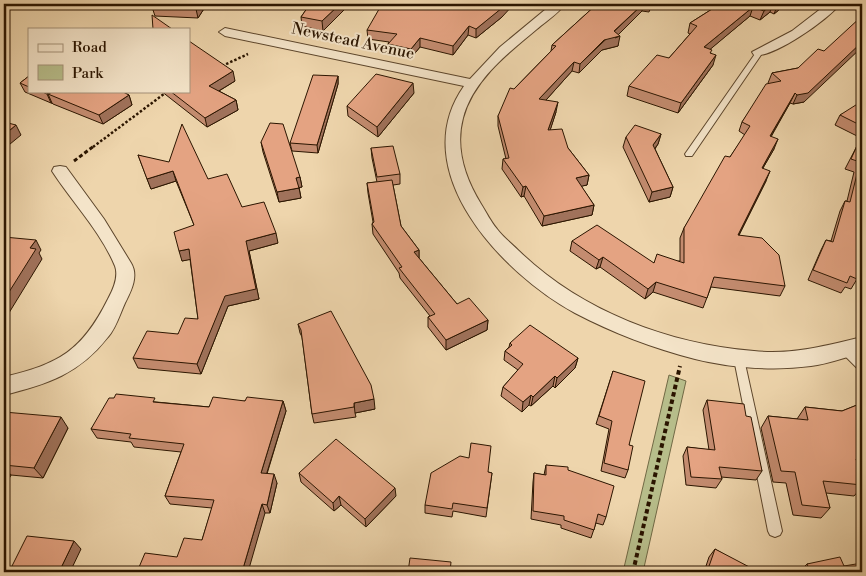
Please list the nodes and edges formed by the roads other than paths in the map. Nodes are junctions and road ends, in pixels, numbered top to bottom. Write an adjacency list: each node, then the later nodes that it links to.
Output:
1 (559, 4): 5 (street)
2 (834, 4): 4 (street)
3 (225, 32): 5 (street, Newstead Avenue)
4 (759, 52): 6 (lane)
5 (473, 84): 9 (street)
6 (689, 154)
7 (60, 172): 11 (street)
8 (855, 348): 9 (street); 10 (lane)
9 (739, 359): 12 (lane)
10 (862, 366)
11 (4, 386)
12 (775, 531)

